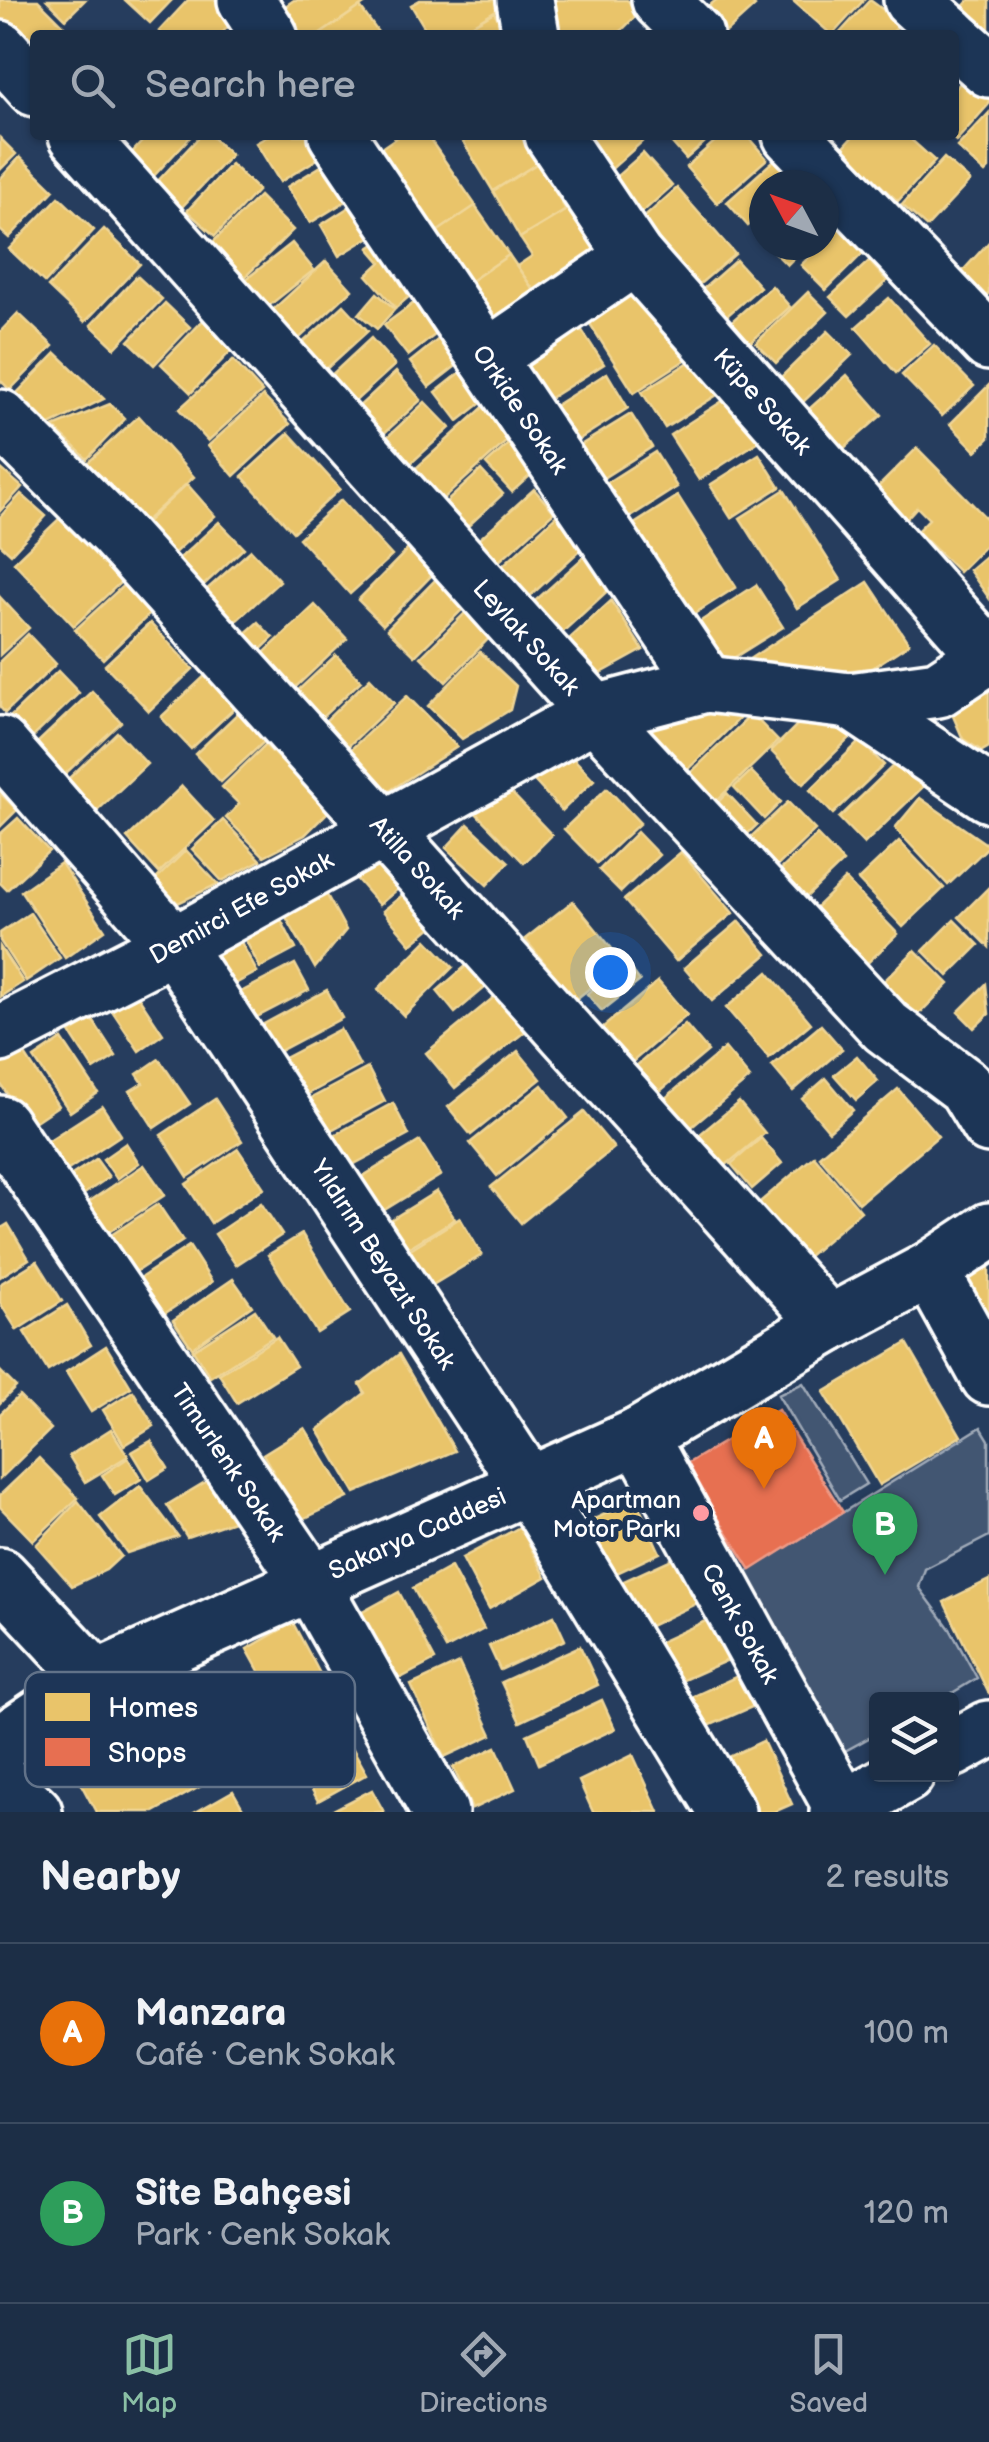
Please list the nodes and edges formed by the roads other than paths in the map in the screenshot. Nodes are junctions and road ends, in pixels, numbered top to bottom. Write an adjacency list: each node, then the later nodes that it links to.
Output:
1 (246, 0): 4 (street)
2 (526, 0): 5 (street)
3 (912, 0): 6 (street)
4 (266, 30)
5 (530, 30)
6 (945, 30)
7 (959, 42): 9 (street)
8 (0, 49): 10 (street)
9 (989, 69)
10 (30, 82)
11 (81, 140): 22 (street, Leylak Sokak)
12 (339, 140): 17 (street, Orkide Sokak)
13 (556, 140): 15 (street, Küpe Sokak)
14 (796, 140): 16 (street)
15 (636, 257): 17 (street); 19 (street, Küpe Sokak)
16 (989, 342)
17 (487, 358): 20 (street, Orkide Sokak)
18 (0, 418): 25 (street, Atilla Sokak)
19 (989, 656): 21 (street, Demirci Efe Sokak)
20 (706, 684): 21 (street, Demirci Efe Sokak); 22 (street, Demirci Efe Sokak)
21 (850, 700): 24 (street)
22 (595, 713): 25 (street, Demirci Efe Sokak); 28 (street, Leylak Sokak)
23 (0, 745): 26 (street, Yıldırım Beyazıt Sokak)
24 (989, 794)
25 (383, 828): 26 (street, Demirci Efe Sokak); 32 (street, Atilla Sokak)
26 (174, 945): 27 (street, Demirci Efe Sokak); 35 (street, Yıldırım Beyazıt Sokak)
27 (0, 1034)
28 (981, 1091)
29 (0, 1124): 37 (street, Timurlenk Sokak)
30 (989, 1231): 31 (street, Sakarya Caddesi)
31 (930, 1270): 32 (street, Sakarya Caddesi); 33 (street)
32 (829, 1324): 34 (street, Sakarya Caddesi)
33 (989, 1378)
34 (639, 1436): 35 (street, Sakarya Caddesi); 46 (street, Cenk Sokak)
35 (527, 1482): 37 (street, Sakarya Caddesi); 49 (street, Yıldırım Beyazıt Sokak)
36 (0, 1576): 38 (street)
37 (310, 1581): 39 (street, Sakarya Caddesi); 48 (street, Timurlenk Sokak)
38 (89, 1672)
39 (111, 1672)
40 (25, 1727): 42 (street, Sakarya Caddesi)
41 (989, 1729): 43 (street)
42 (0, 1744)
43 (959, 1746)
44 (0, 1780): 47 (street)
45 (892, 1782): 46 (street)
46 (841, 1811)
47 (34, 1812)
48 (440, 1812)
49 (727, 1812)

